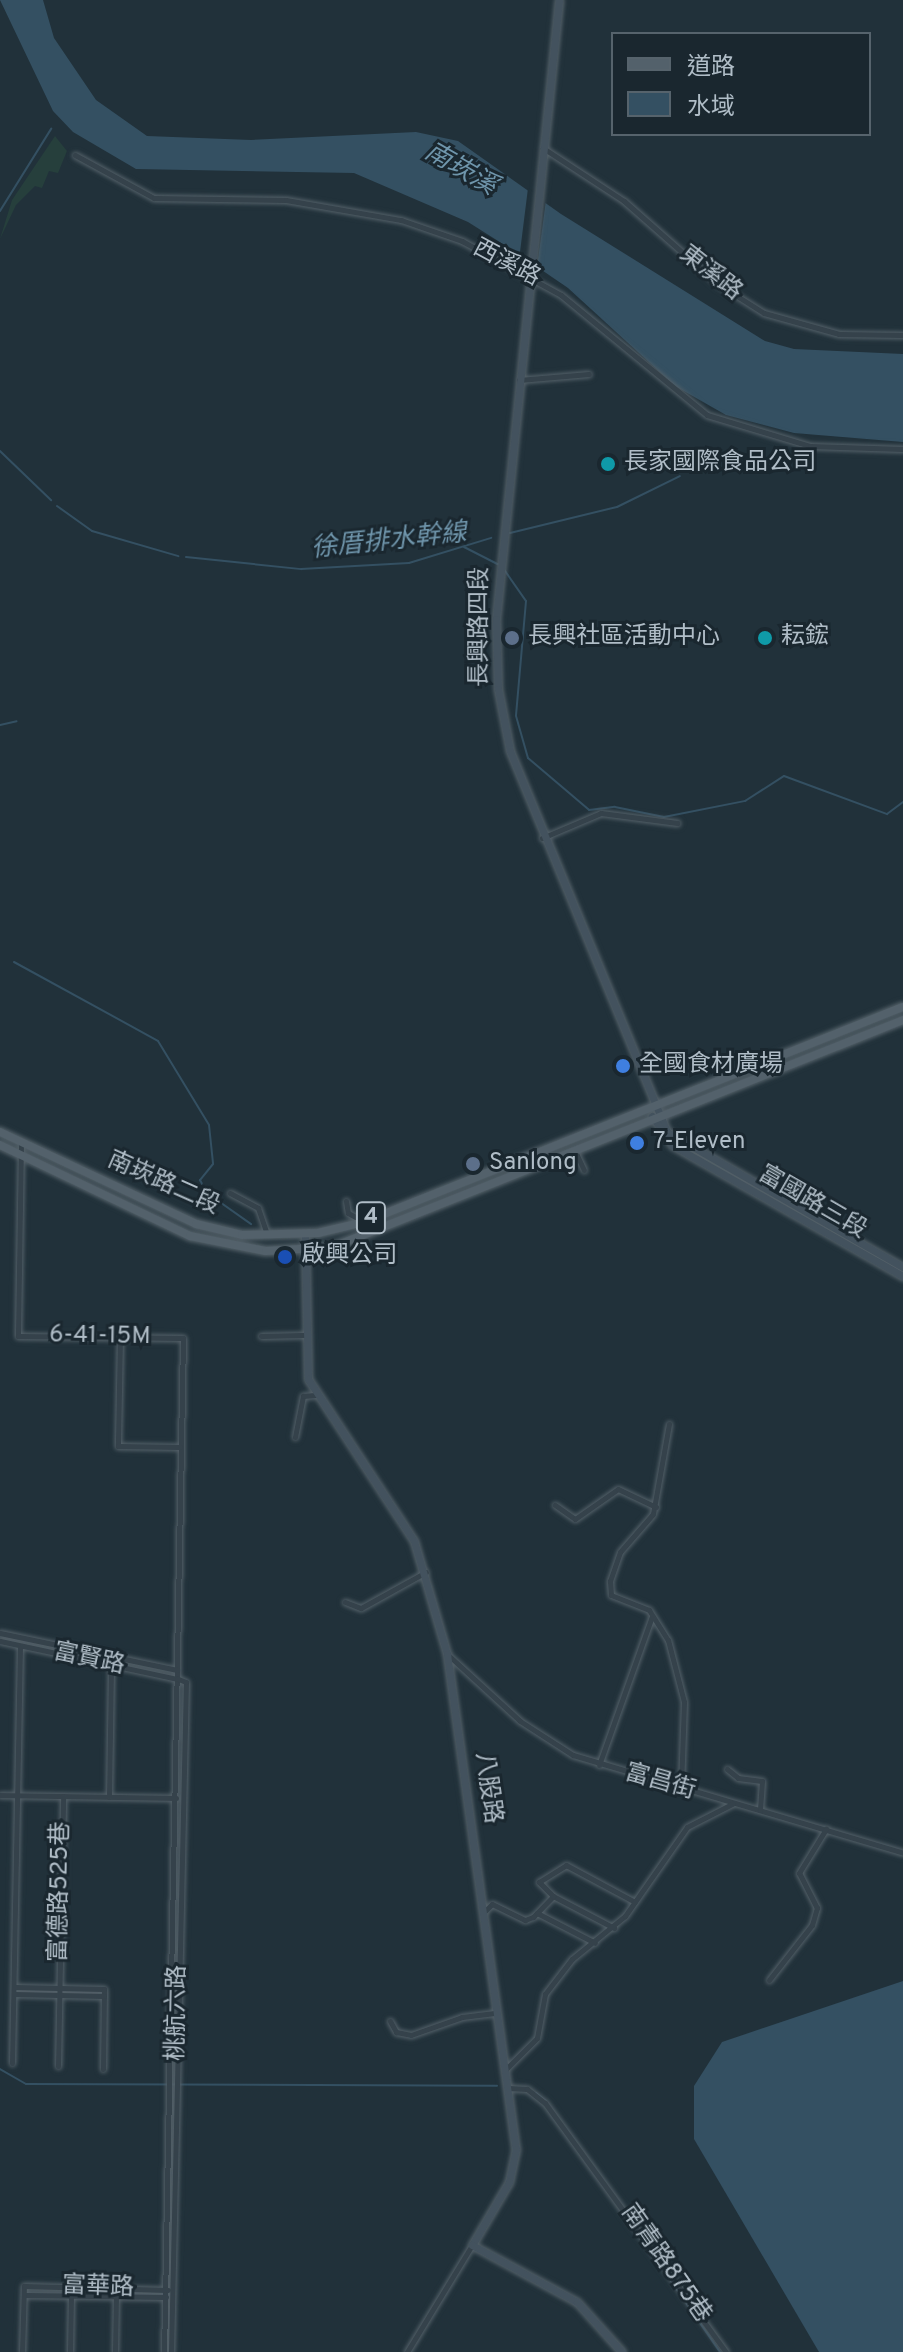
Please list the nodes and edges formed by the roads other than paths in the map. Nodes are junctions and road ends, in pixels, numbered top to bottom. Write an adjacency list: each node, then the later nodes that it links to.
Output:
1 (559, 0): 2 (street, 長興路四段)
2 (543, 148): 4 (street, 長興路四段); 5 (street, 東溪路)
3 (75, 155): 4 (street, 西溪路)
4 (529, 270): 7 (street, 長興路四段); 8 (street, 西溪路)
5 (903, 335)
6 (589, 374): 7 (street)
7 (518, 380): 10 (street, 長興路四段)
8 (903, 449)
9 (677, 823): 10 (street)
10 (542, 838): 13 (street, 長興路四段)
11 (903, 1007): 13 (main road, 南崁路二段 / 4)
12 (903, 1020): 14 (main road, 南崁路二段 / 4)
13 (653, 1106): 14 (street); 23 (main road, 南崁路二段 / 4)
14 (655, 1118): 18 (main road, 南崁路二段 / 4); 27 (street, 富國路三段); 28 (street, 富國路三段)
15 (0, 1132): 16 (main road, 4)
16 (21, 1142): 19 (street); 25 (main road, 南崁路二段 / 4)
17 (0, 1145): 19 (main road, 4)
18 (575, 1151): 20 (street); 26 (main road, 南崁路二段 / 4)
19 (19, 1155): 26 (main road, 南崁路二段 / 4); 31 (street, 6-41-15M)
20 (584, 1170)
21 (230, 1193): 25 (street)
22 (346, 1201): 23 (street)
23 (364, 1222): 24 (main road, 南崁路二段 / 4)
24 (305, 1235): 25 (main road, 南崁路二段 / 4); 26 (street, 八股路)
25 (270, 1237)
26 (305, 1249): 29 (street, 八股路)
27 (903, 1267)
28 (903, 1276)
29 (303, 1335): 30 (street); 33 (street, 八股路)
30 (261, 1336)
31 (120, 1337): 32 (street, 6-41-15M); 36 (street)
32 (183, 1338): 36 (street, 桃航六路)
33 (315, 1395): 35 (street); 39 (street, 八股路)
34 (669, 1424): 38 (street)
35 (295, 1437)
36 (181, 1447): 47 (street, 桃航六路)
37 (555, 1505): 38 (street)
38 (656, 1507): 41 (street)
39 (427, 1572): 40 (street); 45 (street, 八股路)
40 (345, 1602)
41 (653, 1615): 49 (street); 51 (street)
42 (0, 1633): 47 (street, 富賢路)
43 (0, 1641): 44 (street, 富賢路)
44 (20, 1646): 46 (street, 富賢路); 53 (street)
45 (447, 1654): 49 (street, 富昌街); 63 (street, 八股路)
46 (111, 1665): 48 (street, 富賢路); 55 (street)
47 (177, 1670): 48 (street, 桃航六路)
48 (178, 1679): 56 (street, 桃航六路); 78 (street, 桃航六路)
49 (599, 1765): 51 (street, 富昌街)
50 (727, 1769): 58 (street)
51 (681, 1789): 57 (street, 富昌街)
52 (0, 1795): 53 (street)
53 (17, 1795): 54 (street); 68 (street)
54 (63, 1796): 55 (street); 69 (street, 富德路525巷)
55 (109, 1797): 56 (street)
56 (176, 1798): 78 (street, 桃航六路)
57 (733, 1804): 58 (street, 富昌街); 62 (street)
58 (760, 1810): 59 (street, 富昌街)
59 (826, 1829): 60 (street, 富昌街); 67 (street)
60 (903, 1853)
61 (553, 1896): 62 (street); 64 (street); 65 (street)
62 (635, 1902): 65 (street)
63 (483, 1913): 64 (street); 70 (street, 八股路)
64 (537, 1913): 66 (street)
65 (614, 1928): 66 (street)
66 (595, 1943): 75 (street)
67 (769, 1980)
68 (14, 1991): 69 (street); 72 (street)
69 (59, 1992): 73 (street, 富德路525巷); 74 (street)
70 (497, 2013): 71 (street); 75 (street, 八股路)
71 (390, 2021)
72 (12, 2063)
73 (58, 2066)
74 (103, 2069)
75 (505, 2070): 76 (street, 八股路)
76 (508, 2088): 77 (street, 八股路); 89 (street, 南青路875巷)
77 (472, 2245): 87 (street, 八股路); 88 (street)
78 (169, 2293): 79 (street, 富華路); 81 (street, 富華路); 85 (street, 桃航六路); 86 (street, 桃航六路)
79 (24, 2295): 80 (street, 富華路); 82 (street)
80 (71, 2296): 81 (street, 富華路); 83 (street)
81 (116, 2296): 84 (street)
82 (22, 2352)
83 (70, 2352)
84 (115, 2352)
85 (164, 2352)
86 (171, 2352)
87 (407, 2352)
88 (622, 2352)
89 (726, 2352)

